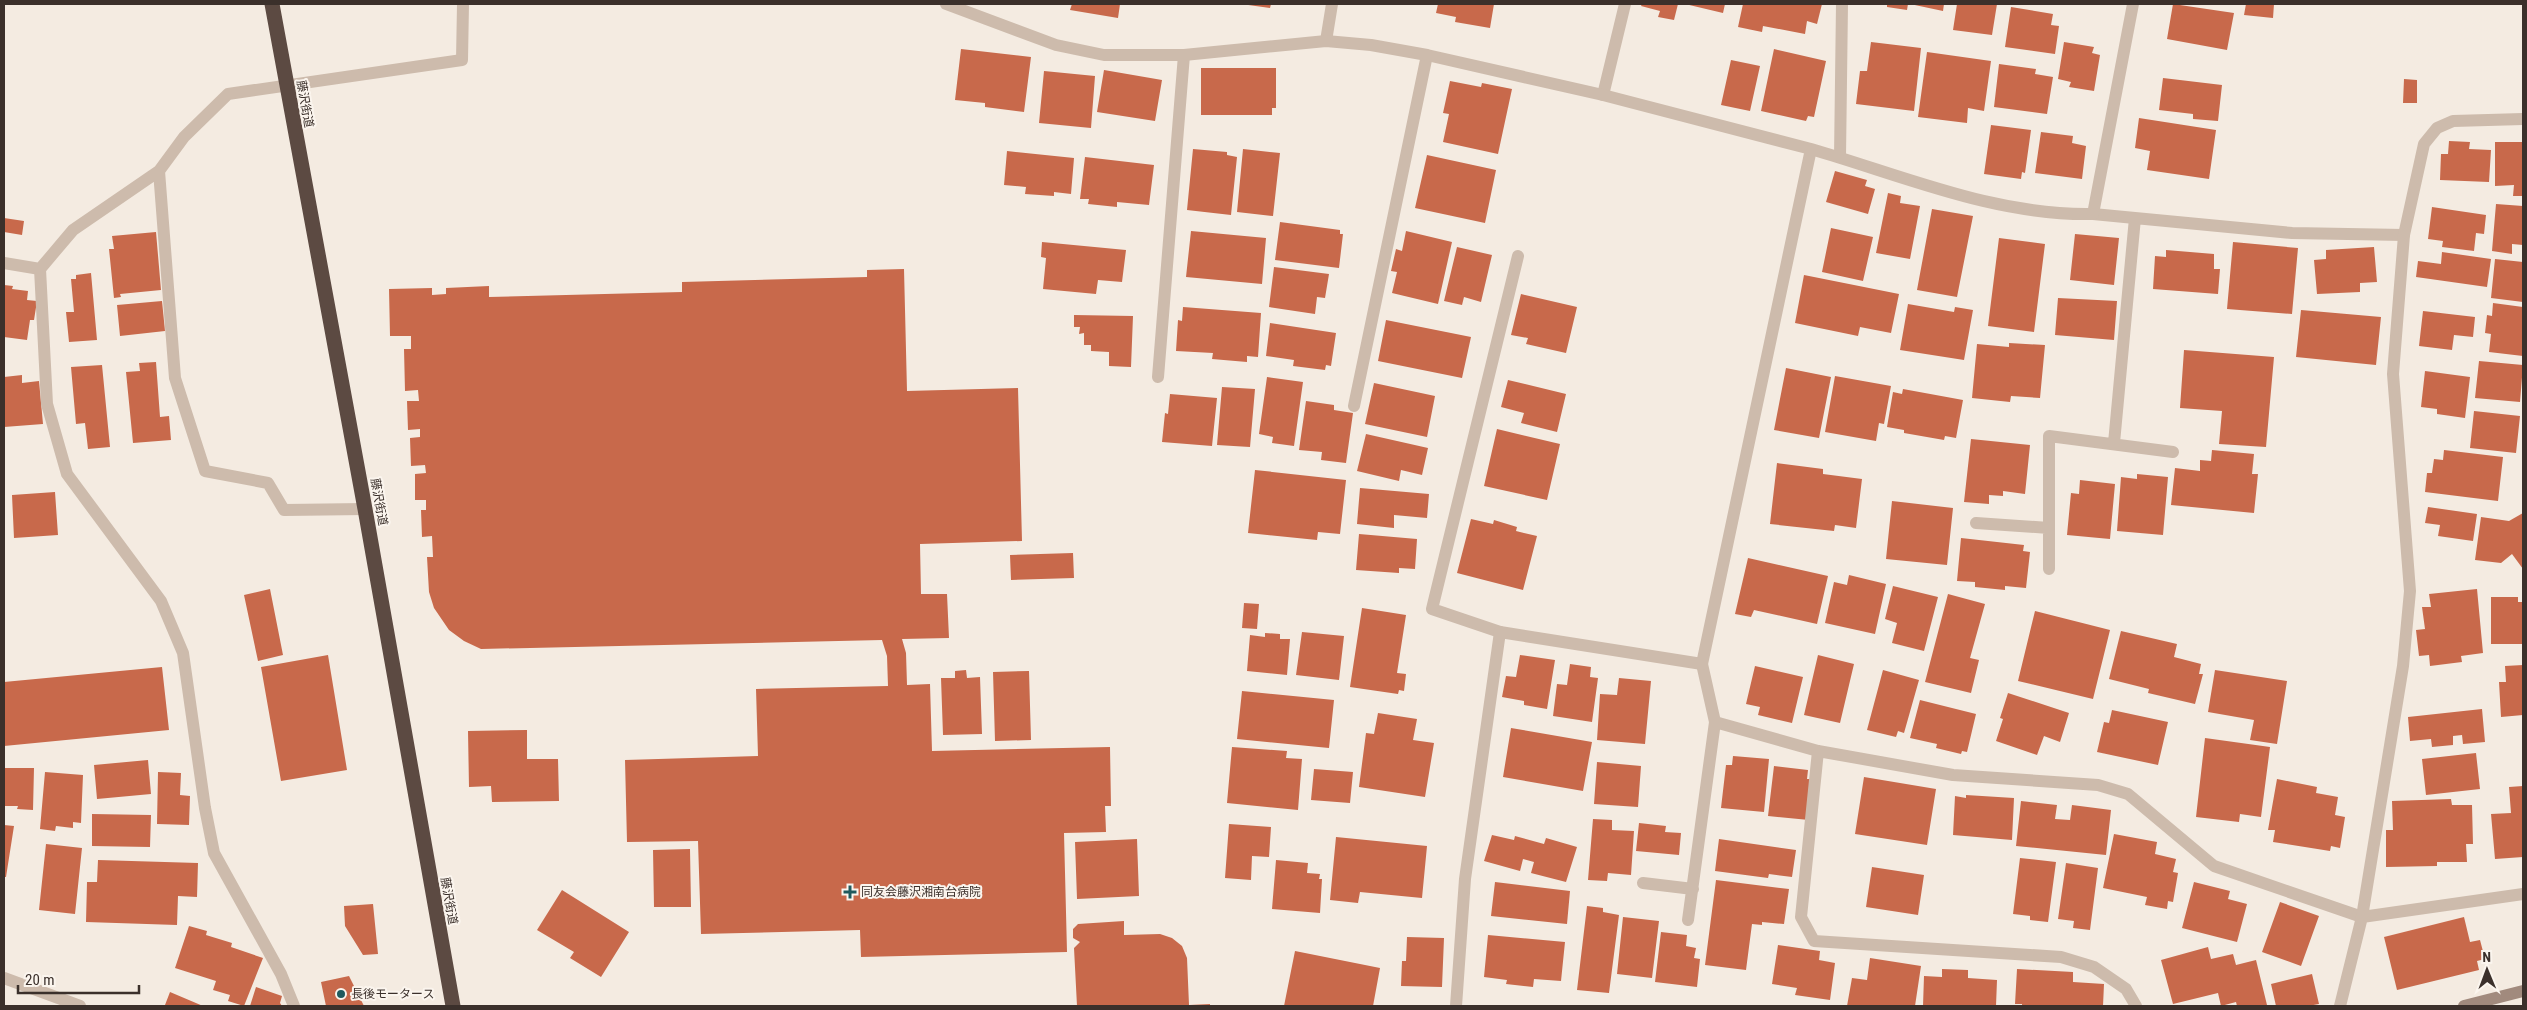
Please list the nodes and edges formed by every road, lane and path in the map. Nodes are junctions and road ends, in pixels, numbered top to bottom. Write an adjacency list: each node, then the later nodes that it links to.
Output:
1 (272, 4): 12 (highway, 藤沢街道)
2 (463, 4): 12 (street)
3 (946, 4): 8 (street)
4 (1332, 4): 9 (street)
5 (1626, 4): 13 (street)
6 (1842, 4): 16 (street)
7 (2133, 4): 18 (street)
8 (968, 8): 10 (street)
9 (1326, 40): 10 (street); 11 (street)
10 (1184, 55): 24 (street)
11 (1427, 55): 13 (street); 25 (street)
12 (286, 84): 17 (street); 28 (highway, 藤沢街道)
13 (1602, 95): 15 (street)
14 (2523, 119): 20 (street)
15 (1811, 149): 16 (street); 33 (street)
16 (1840, 158): 18 (street)
17 (159, 171): 23 (street); 28 (street)
18 (2093, 214): 19 (street)
19 (2135, 218): 20 (street); 26 (street)
20 (2404, 235): 39 (street)
21 (1518, 256): 32 (street)
22 (4, 262): 23 (street)
23 (40, 269): 44 (street)
24 (1158, 377)
25 (1354, 406)
26 (2114, 443): 27 (street); 30 (street)
27 (2173, 452)
28 (365, 509): 45 (highway, 藤沢街道)
29 (1976, 523): 30 (street)
30 (2049, 528): 31 (street)
31 (2049, 569)
32 (1500, 632): 33 (street); 46 (street)
33 (1702, 664): 34 (street)
34 (1715, 722): 35 (street); 37 (street)
35 (1818, 751): 39 (street); 47 (street)
36 (1643, 883): 37 (street)
37 (1693, 889): 40 (street)
38 (2523, 894): 39 (street)
39 (2362, 917): 48 (street)
40 (1688, 920)
41 (4, 978): 43 (street)
42 (2523, 991): 49 (street)
43 (80, 1006)
44 (294, 1006)
45 (452, 1006)
46 (1456, 1006)
47 (2136, 1006)
48 (2340, 1006)
49 (2464, 1006)

